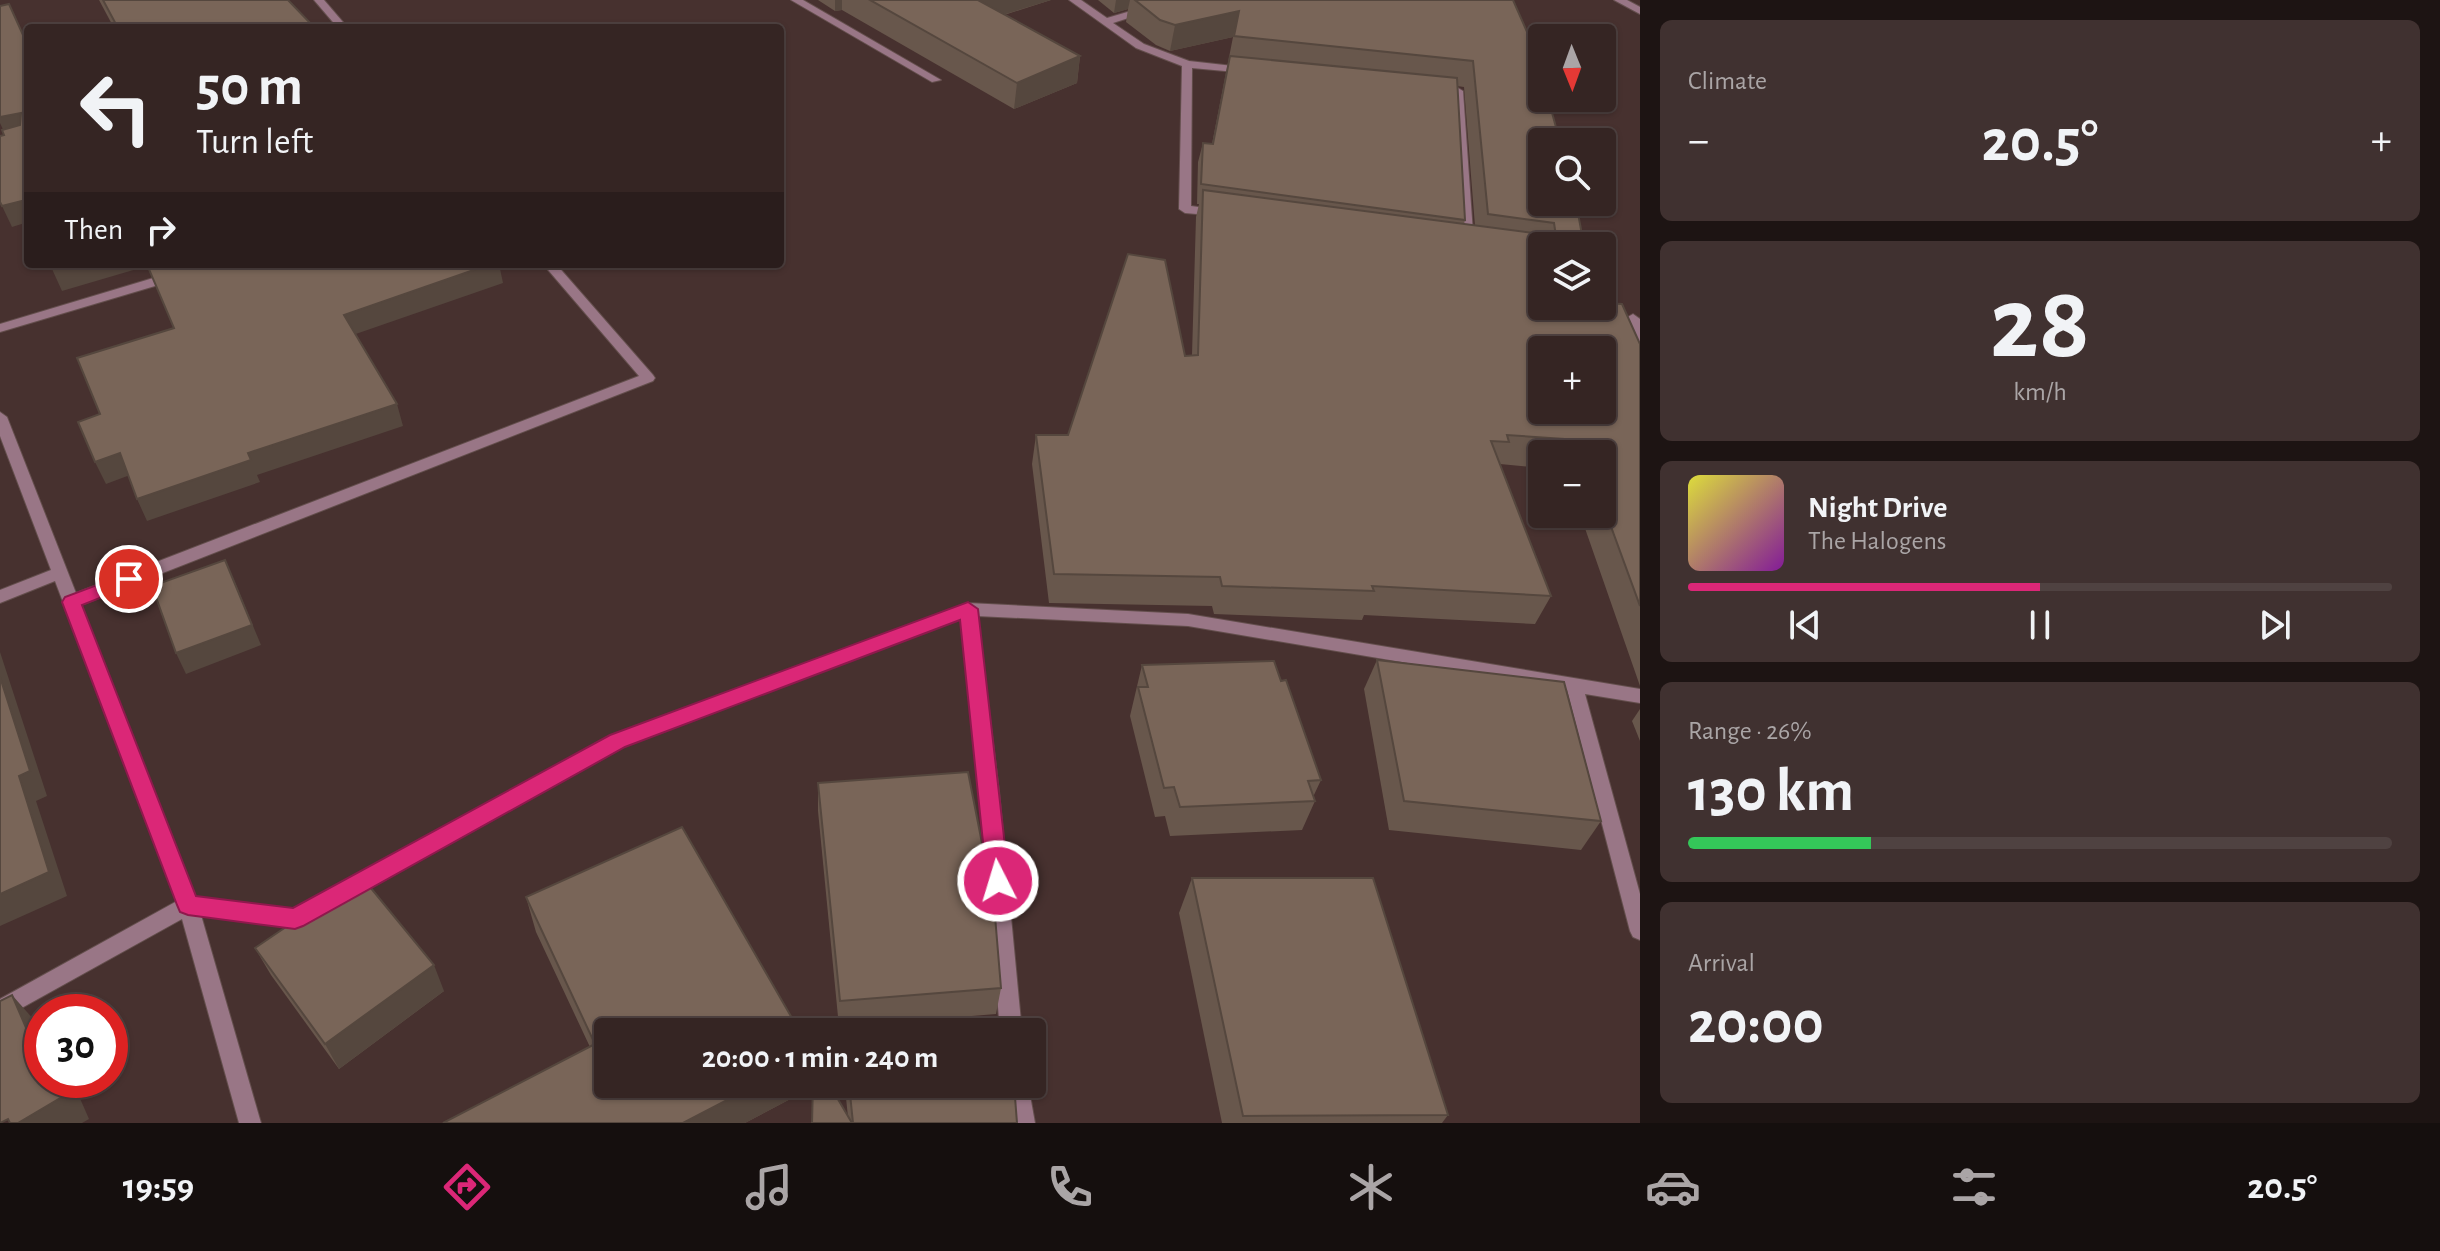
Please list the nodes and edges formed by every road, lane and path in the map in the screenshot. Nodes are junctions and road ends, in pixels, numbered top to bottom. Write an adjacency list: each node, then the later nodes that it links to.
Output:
1 (319, 0): 8 (street)
2 (796, 0): 11 (street)
3 (1074, 0): 7 (street)
4 (1179, 0): 7 (street)
5 (1619, 0): 6 (street)
6 (1640, 11)
7 (1105, 22): 9 (street)
8 (340, 24)
9 (1187, 64): 10 (street); 13 (street)
10 (1262, 72)
11 (936, 80)
12 (1428, 88): 15 (street)
13 (1232, 215)
14 (1452, 246): 15 (street)
15 (1468, 248): 16 (street)
16 (1483, 250)
17 (201, 268): 20 (street)
18 (552, 268): 25 (street)
19 (1633, 318): 21 (street)
20 (0, 328)
21 (1640, 351)
22 (0, 417): 23 (street)
23 (60, 573): 24 (street); 25 (street)
24 (0, 597)
25 (71, 602): 29 (street)
26 (968, 609): 27 (street); 29 (street); 32 (street)
27 (1574, 685): 28 (street); 30 (street)
28 (1640, 696)
29 (188, 905): 31 (street); 34 (street)
30 (1640, 931)
31 (0, 1010)
32 (1010, 1018)
33 (1020, 1098): 35 (street)
34 (250, 1123)
35 (1024, 1123)

